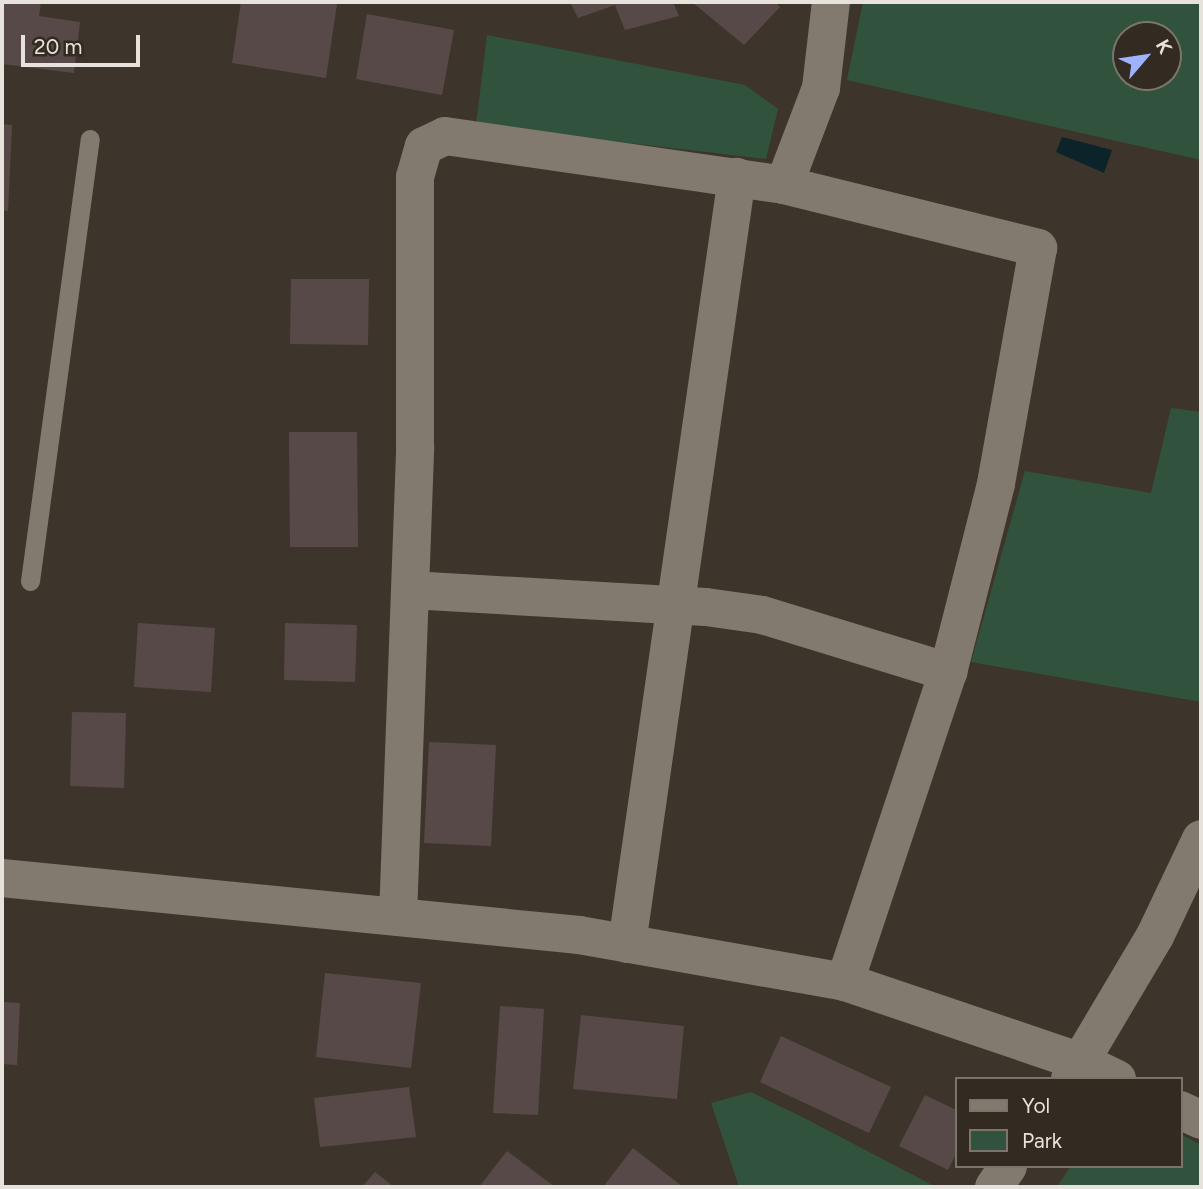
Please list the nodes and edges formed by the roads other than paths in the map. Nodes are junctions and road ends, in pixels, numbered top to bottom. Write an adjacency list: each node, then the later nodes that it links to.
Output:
1 (831, 2): 4 (street)
2 (90, 139): 5 (lane)
3 (737, 177): 4 (street); 6 (street); 7 (street)
4 (784, 185): 8 (street)
5 (30, 581)
6 (410, 590): 7 (street); 11 (street)
7 (676, 606): 8 (street); 12 (street)
8 (948, 672): 13 (street)
9 (1201, 839): 14 (street)
10 (2, 878): 11 (street)
11 (398, 917): 12 (street)
12 (627, 944): 13 (street)
13 (845, 982): 14 (street)
14 (1076, 1070): 15 (street)
15 (1108, 1077)
16 (1182, 1111): 17 (street)
17 (1201, 1120)
18 (1007, 1168): 19 (street)
19 (994, 1187)

